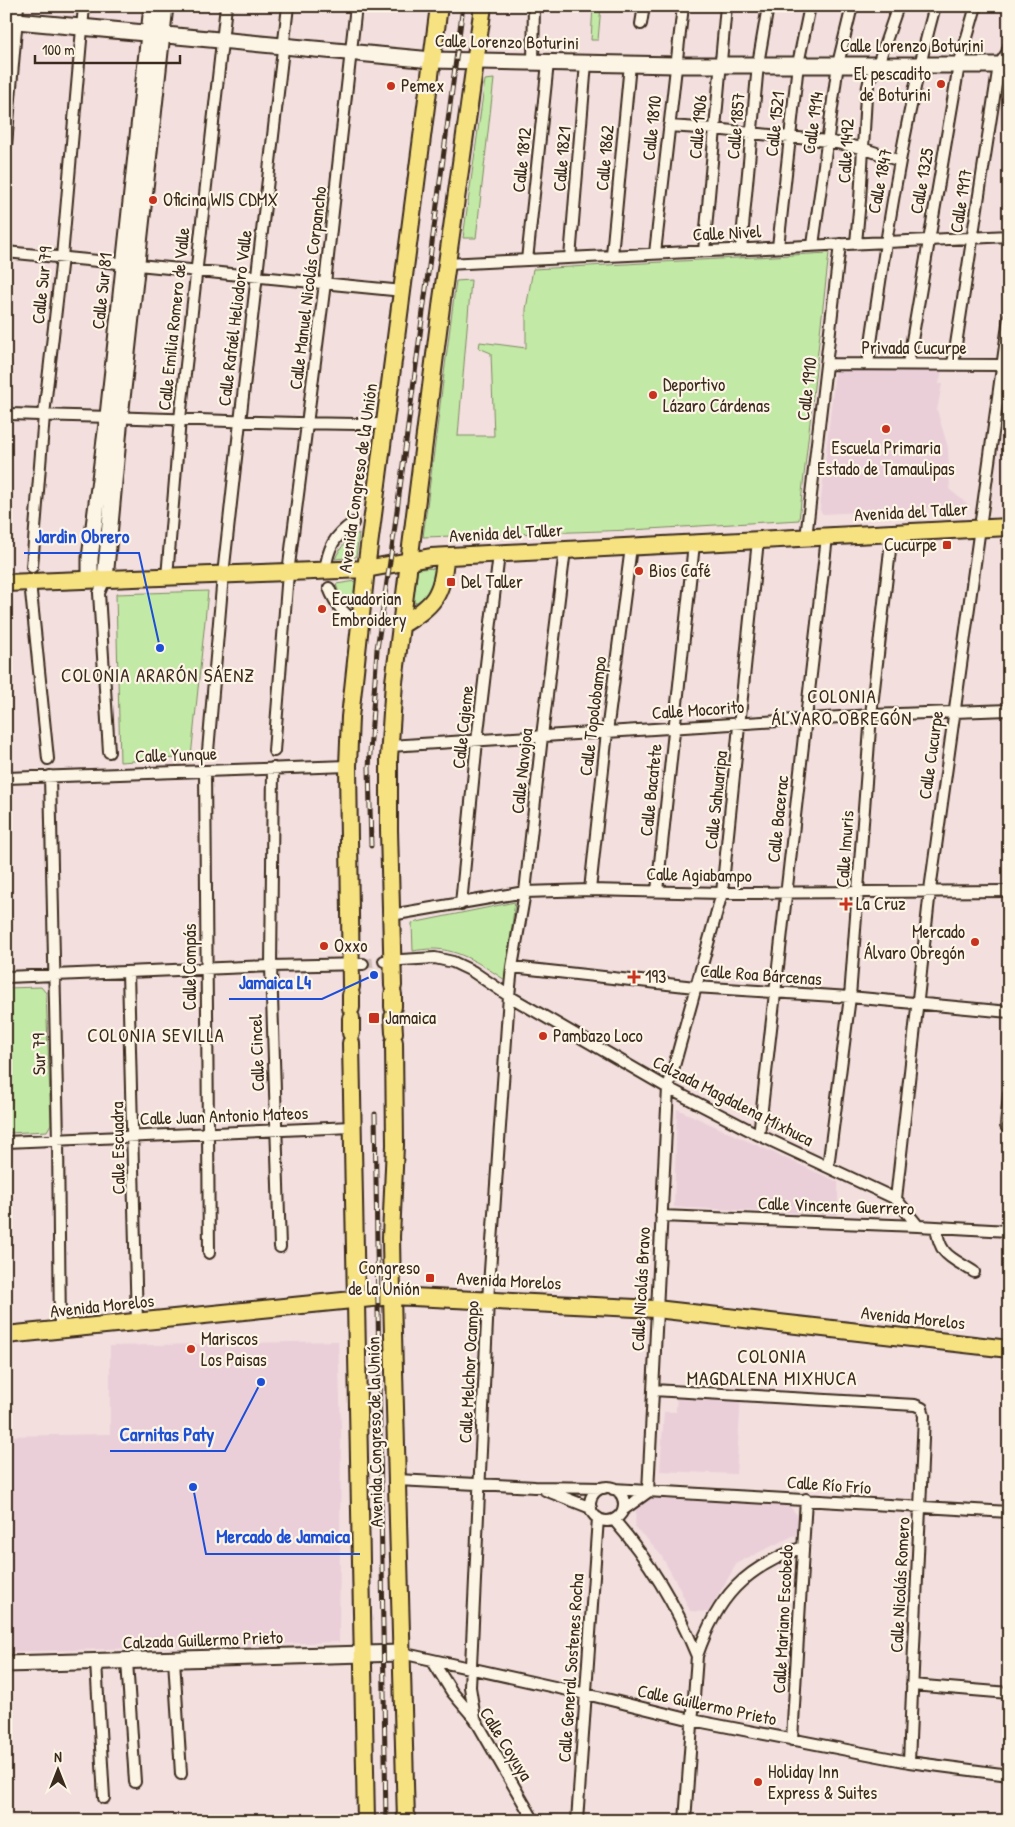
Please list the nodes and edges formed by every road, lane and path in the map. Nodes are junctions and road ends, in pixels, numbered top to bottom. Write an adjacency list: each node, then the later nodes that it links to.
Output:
1 (84, 6): 21 (street, Calle Sur 79)
2 (152, 6): 22 (street, Calle Sur 81)
3 (165, 6): 22 (street, Calle Sur 81)
4 (226, 6): 23 (street, Calle Emilia Romero de Valle)
5 (288, 6): 25 (street, Calle Rafaél Heliodoro Valle)
6 (356, 6): 26 (street, Calle Manuel Nicolás Corpancho)
7 (439, 6): 27 (main road, Avenida Congreso de la Unión)
8 (483, 6): 28 (main road, Avenida Congreso de la Unión)
9 (534, 6): 29 (street)
10 (644, 6): 20 (street)
11 (683, 6): 37 (street, Calle 1810)
12 (726, 6): 38 (street, Calle 1906)
13 (768, 6): 33 (street, Calle 1857)
14 (810, 6): 34 (street, Calle 1521)
15 (852, 6): 35 (street, Calle 1914)
16 (935, 6): 39 (street, Calle 1847)
17 (976, 6): 40 (street, Calle 1325)
18 (896, 7): 36 (street, Calle 1492)
19 (14, 16): 21 (street, Calle Lorenzo Boturini); 47 (street)
20 (641, 24)
21 (82, 27): 22 (street, Calle Lorenzo Boturini); 63 (street, Calle Sur 79)
22 (156, 34): 23 (street, Calle Lorenzo Boturini); 66 (street, Calle Sur 81)
23 (222, 41): 25 (street, Calle Lorenzo Boturini); 68 (street, Calle Emilia Romero de Valle)
24 (1009, 46): 41 (street, Calle 1917)
25 (284, 47): 26 (street, Calle Lorenzo Boturini); 69 (street, Calle Rafaél Heliodoro Valle)
26 (351, 53): 27 (street, Calle Lorenzo Boturini); 70 (street, Calle Manuel Nicolás Corpancho)
27 (432, 60): 28 (street, Calle Lorenzo Boturini); 71 (main road, Avenida Congreso de la Unión)
28 (476, 61): 29 (street, Calle Lorenzo Boturini); 67 (main road, Avenida Congreso de la Unión)
29 (532, 62): 30 (street, Calle Lorenzo Boturini)
30 (548, 63): 31 (street, Calle Lorenzo Boturini); 65 (street, Calle 1812)
31 (586, 63): 32 (street, Calle Lorenzo Boturini); 64 (street, Calle 1821)
32 (630, 64): 37 (street, Calle Lorenzo Boturini); 62 (street, Calle 1862)
33 (758, 64): 34 (street, Calle Lorenzo Boturini); 38 (street, Calle Lorenzo Boturini); 44 (street, Calle 1857)
34 (798, 64): 35 (street, Calle Lorenzo Boturini); 45 (street, Calle 1521)
35 (838, 64): 36 (street, Calle Lorenzo Boturini); 46 (street, Calle 1914)
36 (878, 64): 39 (street, Calle Lorenzo Boturini); 48 (street, Calle 1492)
37 (676, 65): 38 (street, Calle Lorenzo Boturini); 42 (street, Calle 1810)
38 (720, 65): 43 (street, Calle 1906)
39 (919, 65): 40 (street, Calle Lorenzo Boturini); 49 (street, Calle 1847)
40 (959, 65): 41 (street, Calle Lorenzo Boturini); 52 (street, Calle 1325)
41 (1004, 65): 51 (street, Calle 1917)
42 (669, 126): 43 (street); 61 (street, Calle 1810)
43 (714, 129): 44 (street); 59 (street, Calle 1906)
44 (752, 133): 45 (street); 58 (street, Calle 1857)
45 (789, 137): 46 (street); 57 (street, Calle 1521)
46 (827, 141): 48 (street); 56 (street, Calle 1914)
47 (6, 145)
48 (862, 148): 49 (street); 54 (street, Calle 1492)
49 (900, 161): 53 (street, Calle 1847)
50 (1009, 236): 51 (street, Calle Nivel)
51 (972, 237): 52 (street, Calle Nivel); 76 (street, Calle 1917)
52 (928, 239): 53 (street, Calle Nivel); 75 (street, Calle 1325)
53 (885, 241): 54 (street, Calle Nivel); 74 (street, Calle 1847)
54 (856, 243): 55 (street, Calle Nivel)
55 (840, 244): 56 (street, Calle Nivel); 73 (street, Calle 1910)
56 (813, 245): 57 (street, Calle Nivel)
57 (778, 247): 58 (street, Calle Nivel)
58 (741, 249): 59 (street, Calle Nivel)
59 (704, 251): 61 (street, Calle Nivel)
60 (6, 252): 63 (street)
61 (655, 253): 62 (street, Calle Nivel)
62 (612, 255): 64 (street, Calle Nivel)
63 (62, 257): 66 (street); 79 (street, Calle Sur 79)
64 (570, 258): 65 (street, Calle Nivel)
65 (527, 260): 67 (street, Calle Nivel)
66 (131, 264): 68 (street); 80 (street, Calle Sur 81)
67 (447, 264): 97 (main road, Avenida Congreso de la Unión)
68 (196, 270): 69 (street); 81 (street, Calle Emilia Romero de Valle)
69 (256, 276): 70 (street); 82 (street, Calle Rafaél Heliodoro Valle)
70 (325, 283): 71 (street); 83 (street, Calle Manuel Nicolás Corpancho)
71 (403, 290): 84 (main road, Avenida Congreso de la Unión)
72 (1009, 317): 77 (street, Calle Cucurpe)
73 (826, 364): 74 (street, Privada Cucurpe); 90 (street, Calle 1910)
74 (868, 364): 75 (street, Privada Cucurpe)
75 (908, 364): 76 (street, Privada Cucurpe)
76 (953, 364): 77 (street, Privada Cucurpe)
77 (1002, 364): 87 (street, Calle Cucurpe)
78 (6, 414): 79 (street)
79 (44, 415): 80 (street); 101 (street, Calle Sur 79)
80 (114, 417): 81 (street); 105 (street, Calle Sur 81)
81 (180, 419): 82 (street); 103 (street, Calle Emilia Romero de Valle)
82 (240, 422): 83 (street); 102 (street, Calle Rafaél Heliodoro Valle)
83 (308, 424): 84 (street); 100 (street, Calle Manuel Nicolás Corpancho)
84 (385, 424): 98 (main road, Avenida Congreso de la Unión)
85 (354, 523): 99 (street)
86 (1009, 528): 87 (main road, Avenida del Taller)
87 (980, 529): 88 (main road, Avenida del Taller); 110 (street, Calle Cucurpe)
88 (892, 533): 89 (main road, Avenida del Taller); 111 (street, Calle Imuris)
89 (827, 537): 90 (main road, Avenida del Taller); 112 (street, Calle Bacerac)
90 (806, 538): 91 (main road, Avenida del Taller)
91 (758, 540): 92 (main road, Avenida del Taller); 113 (street, Calle Sahuaripa)
92 (694, 544): 93 (main road, Avenida del Taller); 114 (street, Calle Bacatete)
93 (631, 547): 94 (main road, Avenida del Taller); 115 (street, Calle Topolobampo)
94 (565, 550): 95 (main road, Avenida del Taller); 116 (street, Calle Navojoa)
95 (499, 554): 96 (main road, Avenida del Taller); 117 (street, Calle Cajeme)
96 (445, 557): 97 (main road, Avenida del Taller); 108 (main road)
97 (408, 560): 98 (main road, Avenida del Taller); 108 (main road, Avenida Congreso de la Unión)
98 (366, 569): 99 (main road, Avenida del Taller); 107 (main road, Avenida Congreso de la Unión)
99 (325, 571): 100 (main road, Avenida del Taller)
100 (288, 573): 102 (main road, Avenida del Taller); 120 (street)
101 (31, 574): 104 (main road, Avenida del Taller); 105 (main road, Avenida del Taller); 122 (street)
102 (223, 575): 103 (main road, Avenida del Taller); 119 (street)
103 (166, 577): 105 (main road, Avenida del Taller)
104 (6, 583)
105 (98, 584): 121 (street)
106 (329, 588): 107 (street)
107 (360, 623): 123 (main road, Avenida Congreso de la Unión)
108 (400, 626): 118 (main road, Avenida Congreso de la Unión)
109 (1009, 710): 110 (street, Calle Mocorito)
110 (953, 713): 111 (street, Calle Mocorito); 129 (street, Calle Cucurpe)
111 (871, 715): 112 (street, Calle Mocorito); 131 (street, Calle Imuris)
112 (805, 720): 113 (street, Calle Mocorito); 134 (street, Calle Bacerac)
113 (740, 724): 114 (street, Calle Mocorito); 135 (street, Calle Sahuaripa)
114 (674, 728): 115 (street, Calle Mocorito); 130 (street, Calle Bacatete)
115 (607, 732): 116 (street, Calle Mocorito); 128 (street, Calle Topolobampo)
116 (542, 736): 117 (street, Calle Mocorito); 133 (street, Calle Navojoa)
117 (477, 741): 118 (street, Calle Mocorito); 136 (street, Calle Cajeme)
118 (390, 746): 137 (main road, Avenida Congreso de la Unión)
119 (208, 751)
120 (274, 751)
121 (109, 752)
122 (48, 759)
123 (348, 766): 124 (street, Calle Yunque); 139 (main road, Avenida Congreso de la Unión)
124 (273, 768): 125 (street, Calle Yunque); 140 (street, Calle Cincel)
125 (205, 771): 126 (street, Calle Yunque); 142 (street, Calle Compás)
126 (50, 776): 127 (street, Calle Yunque); 144 (street, Sur 79)
127 (6, 778)
128 (590, 890): 130 (street, Calle Agiabampo); 133 (street, Calle Agiabampo)
129 (930, 890): 131 (street, Calle Agiabampo); 132 (street, Calle Agiabampo); 150 (street, Calle Cucurpe)
130 (657, 891): 135 (street, Calle Agiabampo)
131 (858, 891): 134 (street, Calle Agiabampo); 149 (street, Calle Imuris)
132 (1009, 891)
133 (525, 892): 136 (street, Calle Agiabampo); 141 (street, Calle Navojoa)
134 (786, 892): 135 (street, Calle Agiabampo); 147 (street, Calle Bacerac)
135 (722, 893): 146 (street, Calle Sahuaripa)
136 (461, 904): 137 (street, Calle Agiabampo)
137 (391, 915): 138 (main road, Avenida Congreso de la Unión)
138 (388, 961): 148 (street, Calzada Magdalena Mixhuca); 172 (main road, Avenida Congreso de la Unión)
139 (357, 964): 140 (street); 155 (main road, Avenida Congreso de la Unión)
140 (271, 966): 142 (street); 156 (street, Calle Cincel)
141 (512, 967): 146 (street, Calle Roa Bárcenas); 148 (street, Calle Navojoa)
142 (206, 969): 143 (street); 157 (street, Calle Compás)
143 (128, 972): 144 (street); 159 (street, Calle Escuadra)
144 (54, 975): 145 (street); 160 (street, Sur 79)
145 (6, 977)
146 (695, 987): 147 (street, Calle Roa Bárcenas); 152 (street, Calle Sahuaripa)
147 (776, 993): 149 (street, Calle Roa Bárcenas); 158 (street, Calle Bacerac)
148 (509, 996): 152 (street, Calzada Magdalena Mixhuca); 171 (street, Calle Melchor Ocampo)
149 (850, 997): 150 (street, Calle Roa Bárcenas); 162 (street, Calle Imuris)
150 (918, 1004): 151 (street, Calle Roa Bárcenas); 163 (street, Calle Cucurpe)
151 (1009, 1012)
152 (668, 1088): 158 (street, Calzada Magdalena Mixhuca); 164 (street, Calle Nicolás Bravo)
153 (1009, 1094): 154 (street)
154 (1006, 1126)
155 (352, 1127): 156 (street, Calle Juan Antonio Mateos); 173 (main road, Avenida Congreso de la Unión)
156 (276, 1131): 157 (street, Calle Juan Antonio Mateos); 168 (street, Calle Cincel)
157 (208, 1134): 159 (street, Calle Juan Antonio Mateos); 169 (street, Calle Compás)
158 (759, 1134): 162 (street, Calzada Magdalena Mixhuca)
159 (134, 1137): 160 (street, Calle Juan Antonio Mateos); 175 (street, Calle Escuadra)
160 (58, 1140): 161 (street, Calle Juan Antonio Mateos); 176 (street, Sur 79)
161 (6, 1142)
162 (828, 1167): 163 (street, Calzada Magdalena Mixhuca)
163 (896, 1199): 165 (street, Calzada Magdalena Mixhuca)
164 (661, 1216): 165 (street, Calle Vincente Guerrero); 174 (street, Calle Nicolás Bravo)
165 (918, 1226): 166 (street, Calle Vincente Guerrero)
166 (936, 1227): 167 (street, Calle Vincente Guerrero); 170 (street)
167 (1009, 1231)
168 (280, 1247)
169 (209, 1253)
170 (974, 1272)
171 (489, 1294): 172 (main road, Avenida Morelos); 174 (main road, Avenida Morelos); 181 (street, Calle Melchor Ocampo)
172 (392, 1296): 173 (main road, Avenida Morelos); 180 (main road, Avenida Congreso de la Unión)
173 (356, 1300): 175 (main road, Avenida Morelos); 194 (main road, Avenida Congreso de la Unión)
174 (656, 1309): 178 (main road, Avenida Morelos); 179 (street, Calle Nicolás Bravo)
175 (138, 1323): 176 (main road, Avenida Morelos)
176 (60, 1331): 177 (main road, Avenida Morelos)
177 (6, 1335)
178 (1009, 1349)
179 (652, 1390): 184 (street, Calle Nicolás Bravo); 186 (street, Calle Nicolás Romero)
180 (397, 1480): 181 (street, Calle Río Frío); 193 (main road, Avenida Congreso de la Unión)
181 (480, 1484): 182 (street, Calle Río Frío); 201 (street, Calle Melchor Ocampo)
182 (535, 1487): 183 (street, Calle Río Frío); 187 (street, Calle Río Frío)
183 (608, 1488): 184 (street, Calle Río Frío); 187 (street); 188 (street)
184 (648, 1492): 185 (street, Calle Río Frío); 188 (street)
185 (806, 1499): 186 (street, Calle Río Frío); 192 (street, Calle Mariano Escobedo)
186 (920, 1507): 189 (street, Calle Río Frío); 202 (street, Calle Nicolás Romero)
187 (591, 1508): 190 (street)
188 (623, 1510): 191 (street)
189 (1009, 1512)
190 (598, 1518): 191 (street); 204 (street, Calle General Sostenes Rocha)
191 (614, 1520): 195 (street)
192 (803, 1547): 195 (street); 207 (street, Calle Mariano Escobedo)
193 (401, 1653): 194 (street, Calzada Guillermo Prieto); 197 (street, Calle Guillermo Prieto); 214 (main road, Avenida Congreso de la Unión)
194 (362, 1654): 196 (street, Calzada Guillermo Prieto); 213 (main road, Avenida Congreso de la Unión)
195 (697, 1656): 206 (street)
196 (174, 1660): 198 (street, Calzada Guillermo Prieto); 209 (street)
197 (432, 1660): 201 (street, Calle Guillermo Prieto); 205 (street, Calle Coyuya)
198 (127, 1661): 199 (street, Calzada Guillermo Prieto); 211 (street)
199 (96, 1662): 200 (street, Calzada Guillermo Prieto); 212 (street)
200 (6, 1664)
201 (471, 1669): 204 (street, Calle Guillermo Prieto); 205 (street, Calle Melchor Ocampo)
202 (912, 1685): 203 (street); 208 (street, Calle Nicolás Romero)
203 (1009, 1692)
204 (586, 1694): 206 (street, Calle Guillermo Prieto); 216 (street, Calle General Sostenes Rocha)
205 (476, 1719): 215 (street, Calle Coyuya)
206 (692, 1720): 207 (street, Calle Guillermo Prieto); 217 (street)
207 (792, 1740): 208 (street, Calle Guillermo Prieto)
208 (909, 1762): 210 (street, Calle Guillermo Prieto)
209 (181, 1774)
210 (1009, 1775)
211 (135, 1782)
212 (104, 1798)
213 (366, 1821)
214 (406, 1821)
215 (534, 1821)
216 (577, 1821)
217 (685, 1821)

